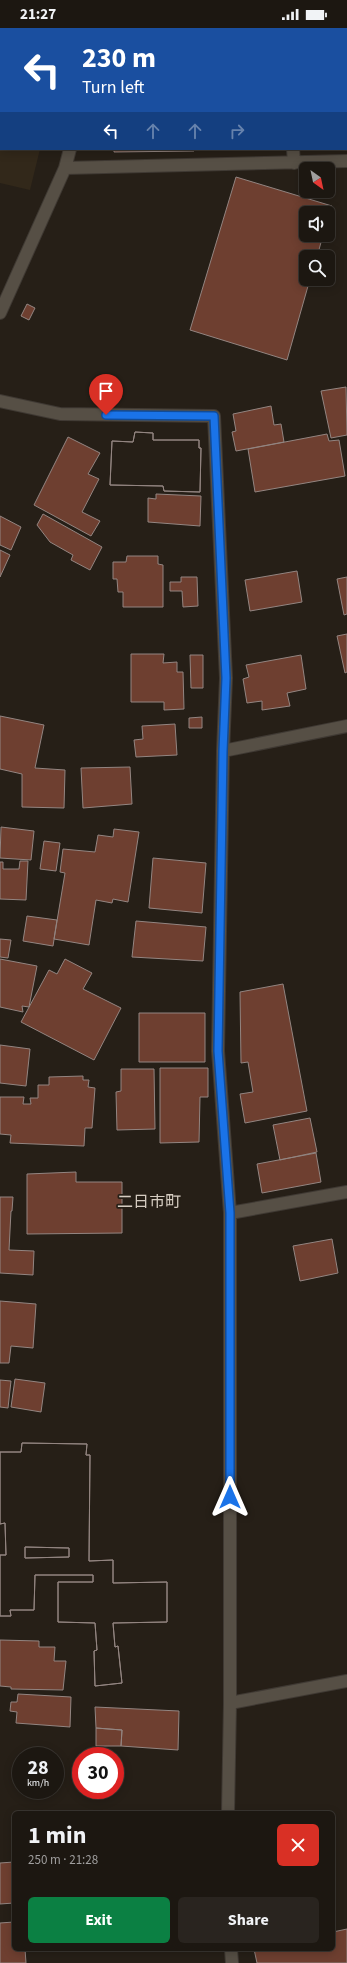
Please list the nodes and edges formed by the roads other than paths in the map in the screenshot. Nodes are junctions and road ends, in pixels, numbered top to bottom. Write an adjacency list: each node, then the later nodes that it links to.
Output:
1 (70, 150): 5 (street)
2 (293, 150): 4 (street)
3 (347, 161): 4 (street)
4 (294, 163): 5 (street)
5 (65, 168): 6 (street)
6 (0, 312)
7 (0, 401): 9 (street)
8 (347, 726): 9 (street)
9 (223, 751): 11 (street)
10 (347, 1192): 11 (street)
11 (230, 1213): 13 (street)
12 (347, 1681): 13 (street)
13 (230, 1703): 14 (street)
14 (228, 1811)
15 (231, 1951): 16 (street)
16 (232, 1963)

